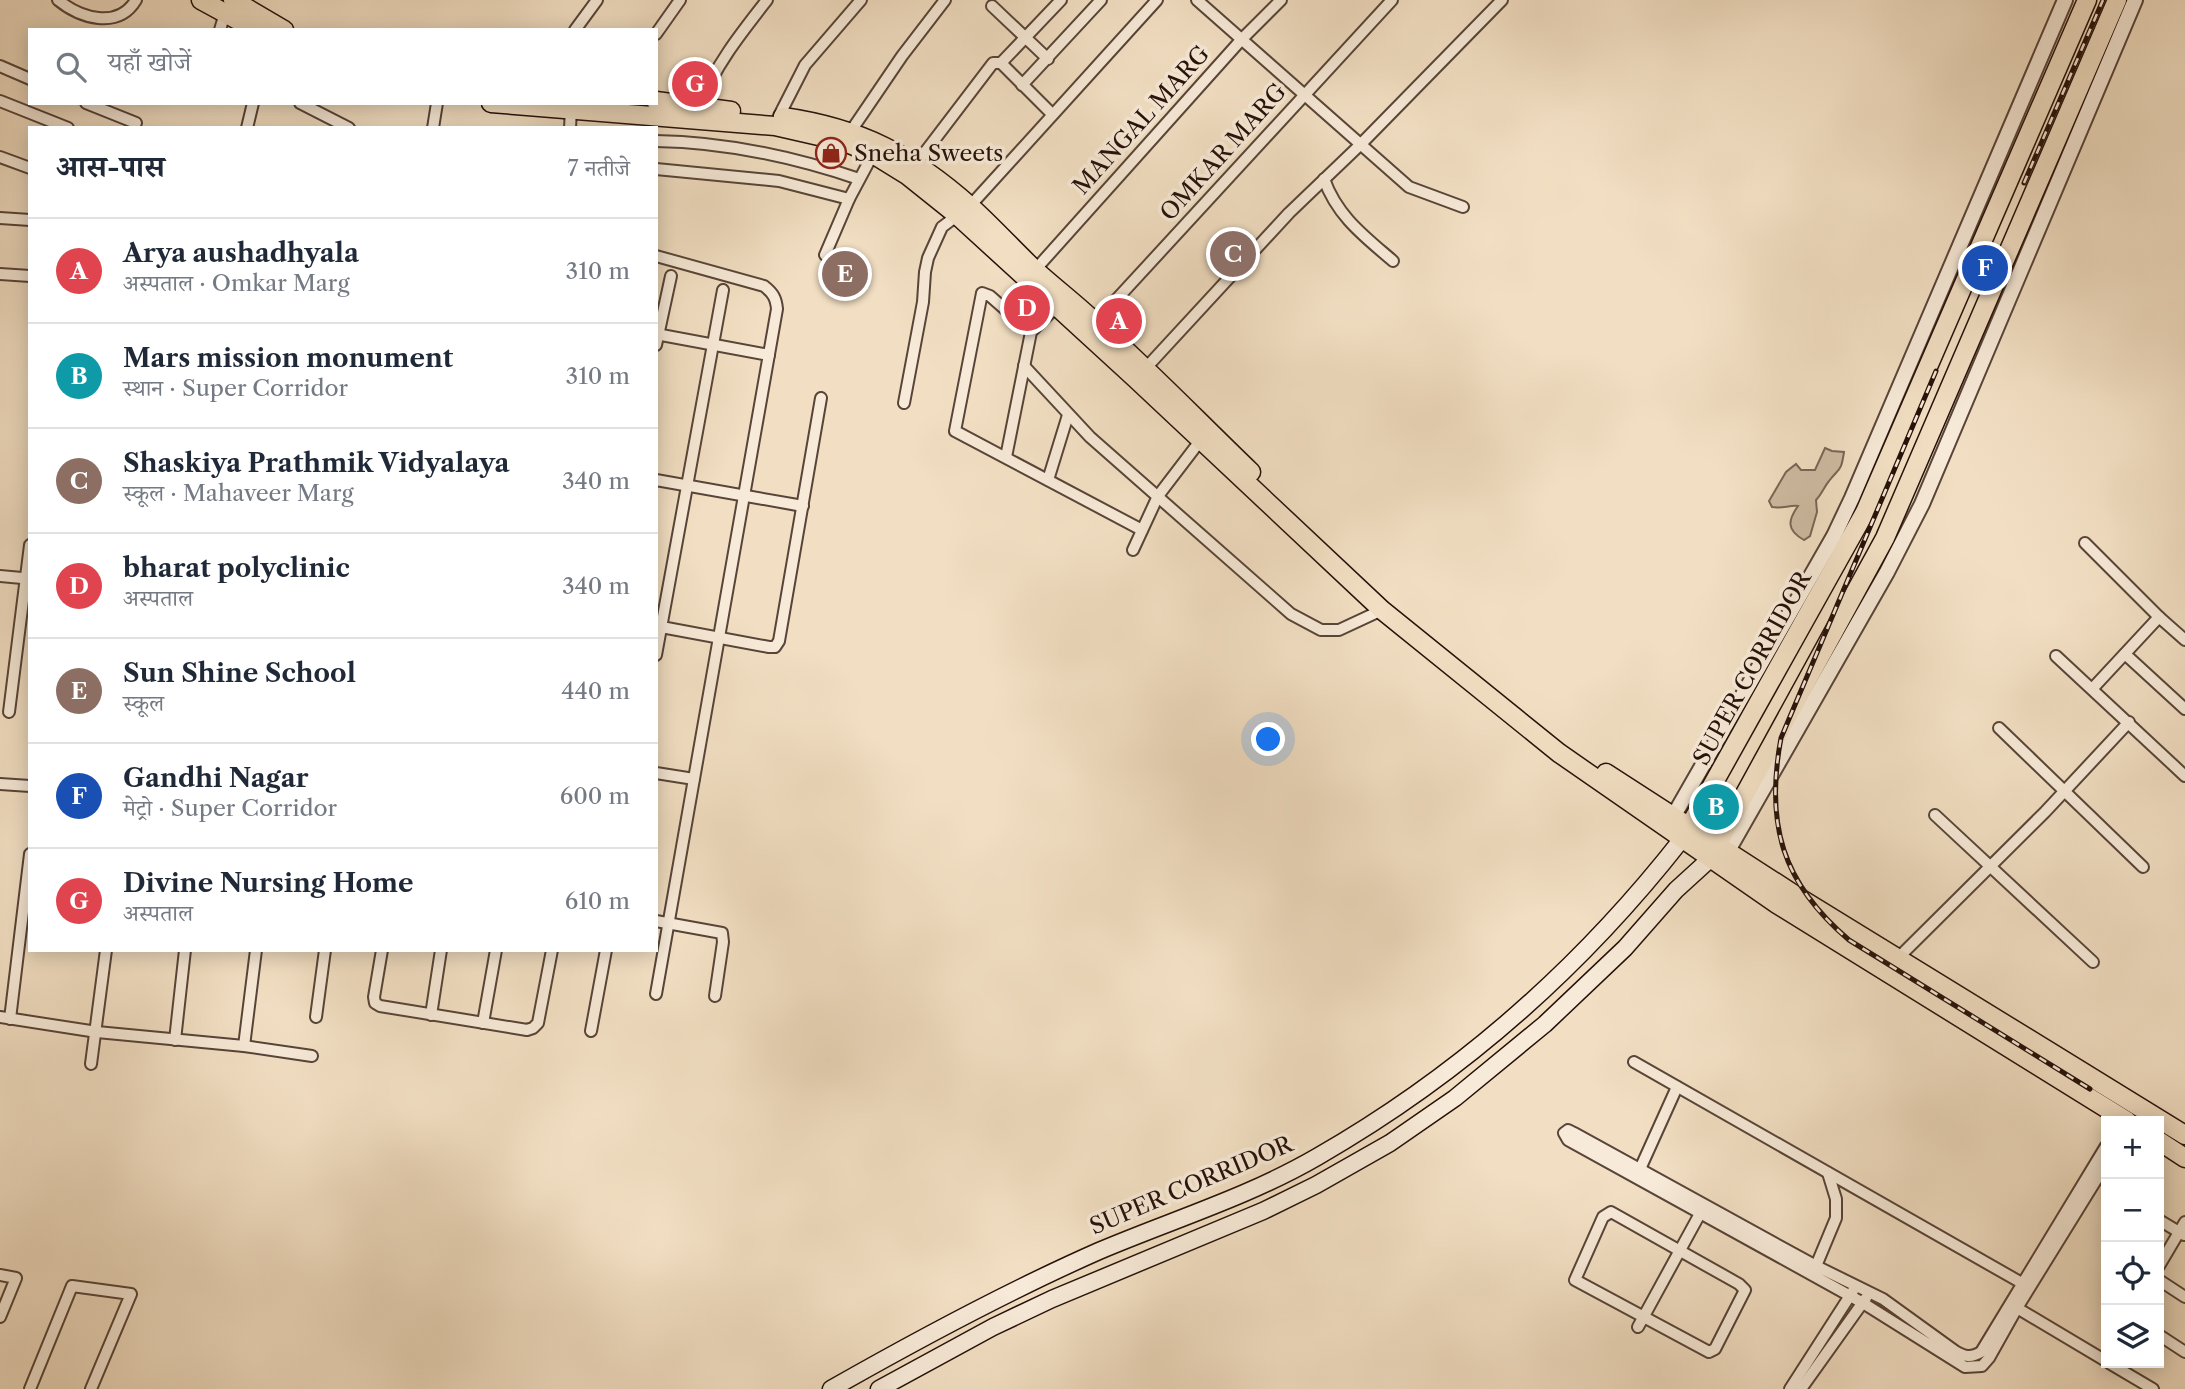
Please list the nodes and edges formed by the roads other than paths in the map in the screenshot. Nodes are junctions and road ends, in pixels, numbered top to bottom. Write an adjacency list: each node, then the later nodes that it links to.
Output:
1 (58, 0): 2 (street)
2 (136, 0)
3 (201, 0): 21 (main road)
4 (597, 0): 24 (street)
5 (680, 0): 25 (street)
6 (767, 0): 41 (street)
7 (861, 0): 44 (street)
8 (945, 0): 51 (street)
9 (1061, 0): 26 (street)
10 (1101, 0): 28 (street)
11 (1157, 0): 43 (street)
12 (1197, 0): 27 (street)
13 (1281, 0): 27 (street, MANGAL MARG)
14 (1392, 0): 33 (street, OMKAR MARG)
15 (1502, 0): 53 (street)
16 (2065, 0): 119 (street)
17 (2087, 0): 120 (main road, SUPER CORRIDOR)
18 (2117, 0): 121 (main road)
19 (2135, 0): 121 (street)
20 (992, 6): 26 (street)
21 (226, 14): 22 (main road); 23 (main road)
22 (252, 28)
23 (277, 28)
24 (576, 28)
25 (658, 30)
26 (1025, 40): 28 (street); 29 (street)
27 (1241, 40): 33 (street); 69 (street, MANGAL MARG)
28 (1048, 59): 32 (street)
29 (1000, 63): 32 (street); 56 (street)
30 (0, 66): 31 (street)
31 (28, 78)
32 (1022, 85): 43 (street)
33 (1303, 95): 53 (street); 75 (street, OMKAR MARG)
34 (0, 100): 46 (street)
35 (658, 101): 41 (main road)
36 (91, 105): 45 (street)
37 (253, 105): 47 (street)
38 (304, 105): 48 (street)
39 (437, 105): 49 (street)
40 (523, 105): 42 (main road)
41 (699, 107): 44 (main road)
42 (572, 108): 50 (street); 54 (main road)
43 (1052, 114): 63 (street)
44 (779, 117): 51 (main road)
45 (136, 123)
46 (63, 126)
47 (247, 126)
48 (345, 126)
49 (433, 126)
50 (569, 126)
51 (851, 131): 56 (main road)
52 (658, 141): 59 (street)
53 (1361, 144): 60 (street); 62 (street)
54 (873, 154): 59 (street); 63 (main road)
55 (0, 157): 57 (street)
56 (916, 164): 63 (main road)
57 (28, 168)
58 (658, 169): 61 (street)
59 (859, 179): 61 (street)
60 (1325, 179): 68 (street); 82 (street)
61 (849, 199): 66 (street)
62 (1463, 207)
63 (963, 210): 69 (main road); 74 (main road); 84 (street)
64 (0, 218): 65 (street)
65 (28, 220)
66 (825, 255)
67 (658, 257): 80 (street)
68 (1393, 261)
69 (1035, 270): 75 (main road)
70 (0, 274): 71 (street)
71 (28, 276)
72 (671, 276): 77 (street)
73 (723, 290): 79 (street)
74 (1056, 307): 75 (main road); 76 (street)
75 (1091, 328): 82 (main road); 86 (main road)
76 (1031, 332): 81 (street); 87 (street)
77 (658, 334)
78 (658, 338): 79 (street)
79 (714, 345): 80 (street); 90 (street)
80 (769, 355): 91 (street)
81 (1024, 366): 85 (street); 87 (street)
82 (1145, 369): 119 (main road)
83 (821, 398): 93 (street)
84 (904, 403)
85 (1068, 415): 89 (street); 92 (street)
86 (1200, 441): 92 (street); 100 (main road)
87 (1006, 457): 89 (street)
88 (658, 480): 90 (street)
89 (1048, 480): 94 (street)
90 (687, 485): 91 (street); 102 (street)
91 (743, 496): 93 (street); 103 (street)
92 (1158, 496): 94 (street); 100 (street)
93 (803, 506): 103 (street)
94 (1142, 530): 96 (street)
95 (2085, 543): 101 (street)
96 (1133, 550)
97 (28, 563): 99 (street)
98 (0, 576): 99 (street)
99 (26, 581): 109 (street)
100 (1382, 610): 119 (main road)
101 (2159, 617): 104 (street); 105 (street)
102 (659, 627): 103 (street)
103 (718, 637): 114 (street)
104 (2185, 640)
105 (2125, 654): 107 (street); 108 (street)
106 (2056, 656): 107 (street)
107 (2093, 688): 110 (street)
108 (2185, 709)
109 (9, 712)
110 (2129, 722): 113 (street); 117 (street)
111 (1999, 728): 117 (street)
112 (658, 773): 114 (street)
113 (2185, 776)
114 (694, 779): 127 (street)
115 (0, 784): 116 (street)
116 (28, 786)
117 (2064, 793): 122 (street); 124 (street)
118 (1935, 815): 122 (street)
119 (1670, 822): 120 (main road)
120 (1687, 834): 121 (main road); 190 (main road, SUPER CORRIDOR)
121 (1719, 856): 125 (main road); 128 (main road); 191 (main road)
122 (1991, 865): 138 (street); 139 (street)
123 (28, 867): 144 (street)
124 (2143, 867)
125 (1809, 904): 128 (main road); 138 (main road)
126 (658, 921): 127 (street)
127 (668, 923): 140 (street); 141 (street)
128 (1811, 925): 154 (main road)
129 (106, 952): 146 (street)
130 (186, 952): 148 (street)
131 (256, 952): 149 (street)
132 (325, 952): 143 (street)
133 (382, 952): 142 (street)
134 (441, 952): 142 (street)
135 (496, 952): 145 (street)
136 (552, 952): 145 (street)
137 (606, 952): 147 (street)
138 (1898, 958): 155 (main road)
139 (2093, 962)
140 (656, 994)
141 (715, 996)
142 (431, 1015): 145 (street)
143 (316, 1017)
144 (5, 1018): 146 (street)
145 (483, 1023)
146 (97, 1031): 148 (street); 152 (street)
147 (592, 1031)
148 (175, 1040): 149 (street)
149 (244, 1046): 150 (street)
150 (312, 1056)
151 (1633, 1062): 153 (street)
152 (91, 1063)
153 (1677, 1087): 159 (street); 161 (street)
154 (2118, 1116)
155 (2185, 1135)
156 (2164, 1144): 158 (main road)
157 (2101, 1155): 174 (street)
158 (2185, 1158)
159 (1640, 1168): 164 (street); 164 (street)
160 (2101, 1172): 162 (street)
161 (1828, 1173): 169 (street); 174 (street)
162 (2094, 1183): 163 (street); 174 (street)
163 (2101, 1187)
164 (1703, 1209): 167 (street); 169 (street); 177 (street)
165 (2164, 1222): 166 (street)
166 (2183, 1230): 168 (street)
167 (1680, 1250): 182 (street); 182 (street); 182 (street)
168 (2164, 1258)
169 (1816, 1266): 173 (street)
170 (0, 1275): 181 (street)
171 (2164, 1275): 175 (street)
172 (2164, 1283): 178 (street)
173 (1856, 1286): 176 (street); 177 (street)
174 (2026, 1286): 176 (street); 180 (street)
175 (2185, 1288)
176 (1870, 1292): 179 (street)
177 (1850, 1297): 179 (street); 192 (street)
178 (2185, 1297)
179 (1863, 1303): 180 (street); 187 (street)
180 (2017, 1308): 185 (street)
181 (0, 1317)
182 (1640, 1322)
183 (2164, 1338): 184 (street)
184 (2185, 1352)
185 (2101, 1358)
186 (2118, 1368): 193 (street)
187 (1804, 1388)
188 (30, 1389): 189 (street)
189 (91, 1389)
190 (831, 1389)
191 (879, 1389)
192 (1790, 1389)
193 (2153, 1389)

